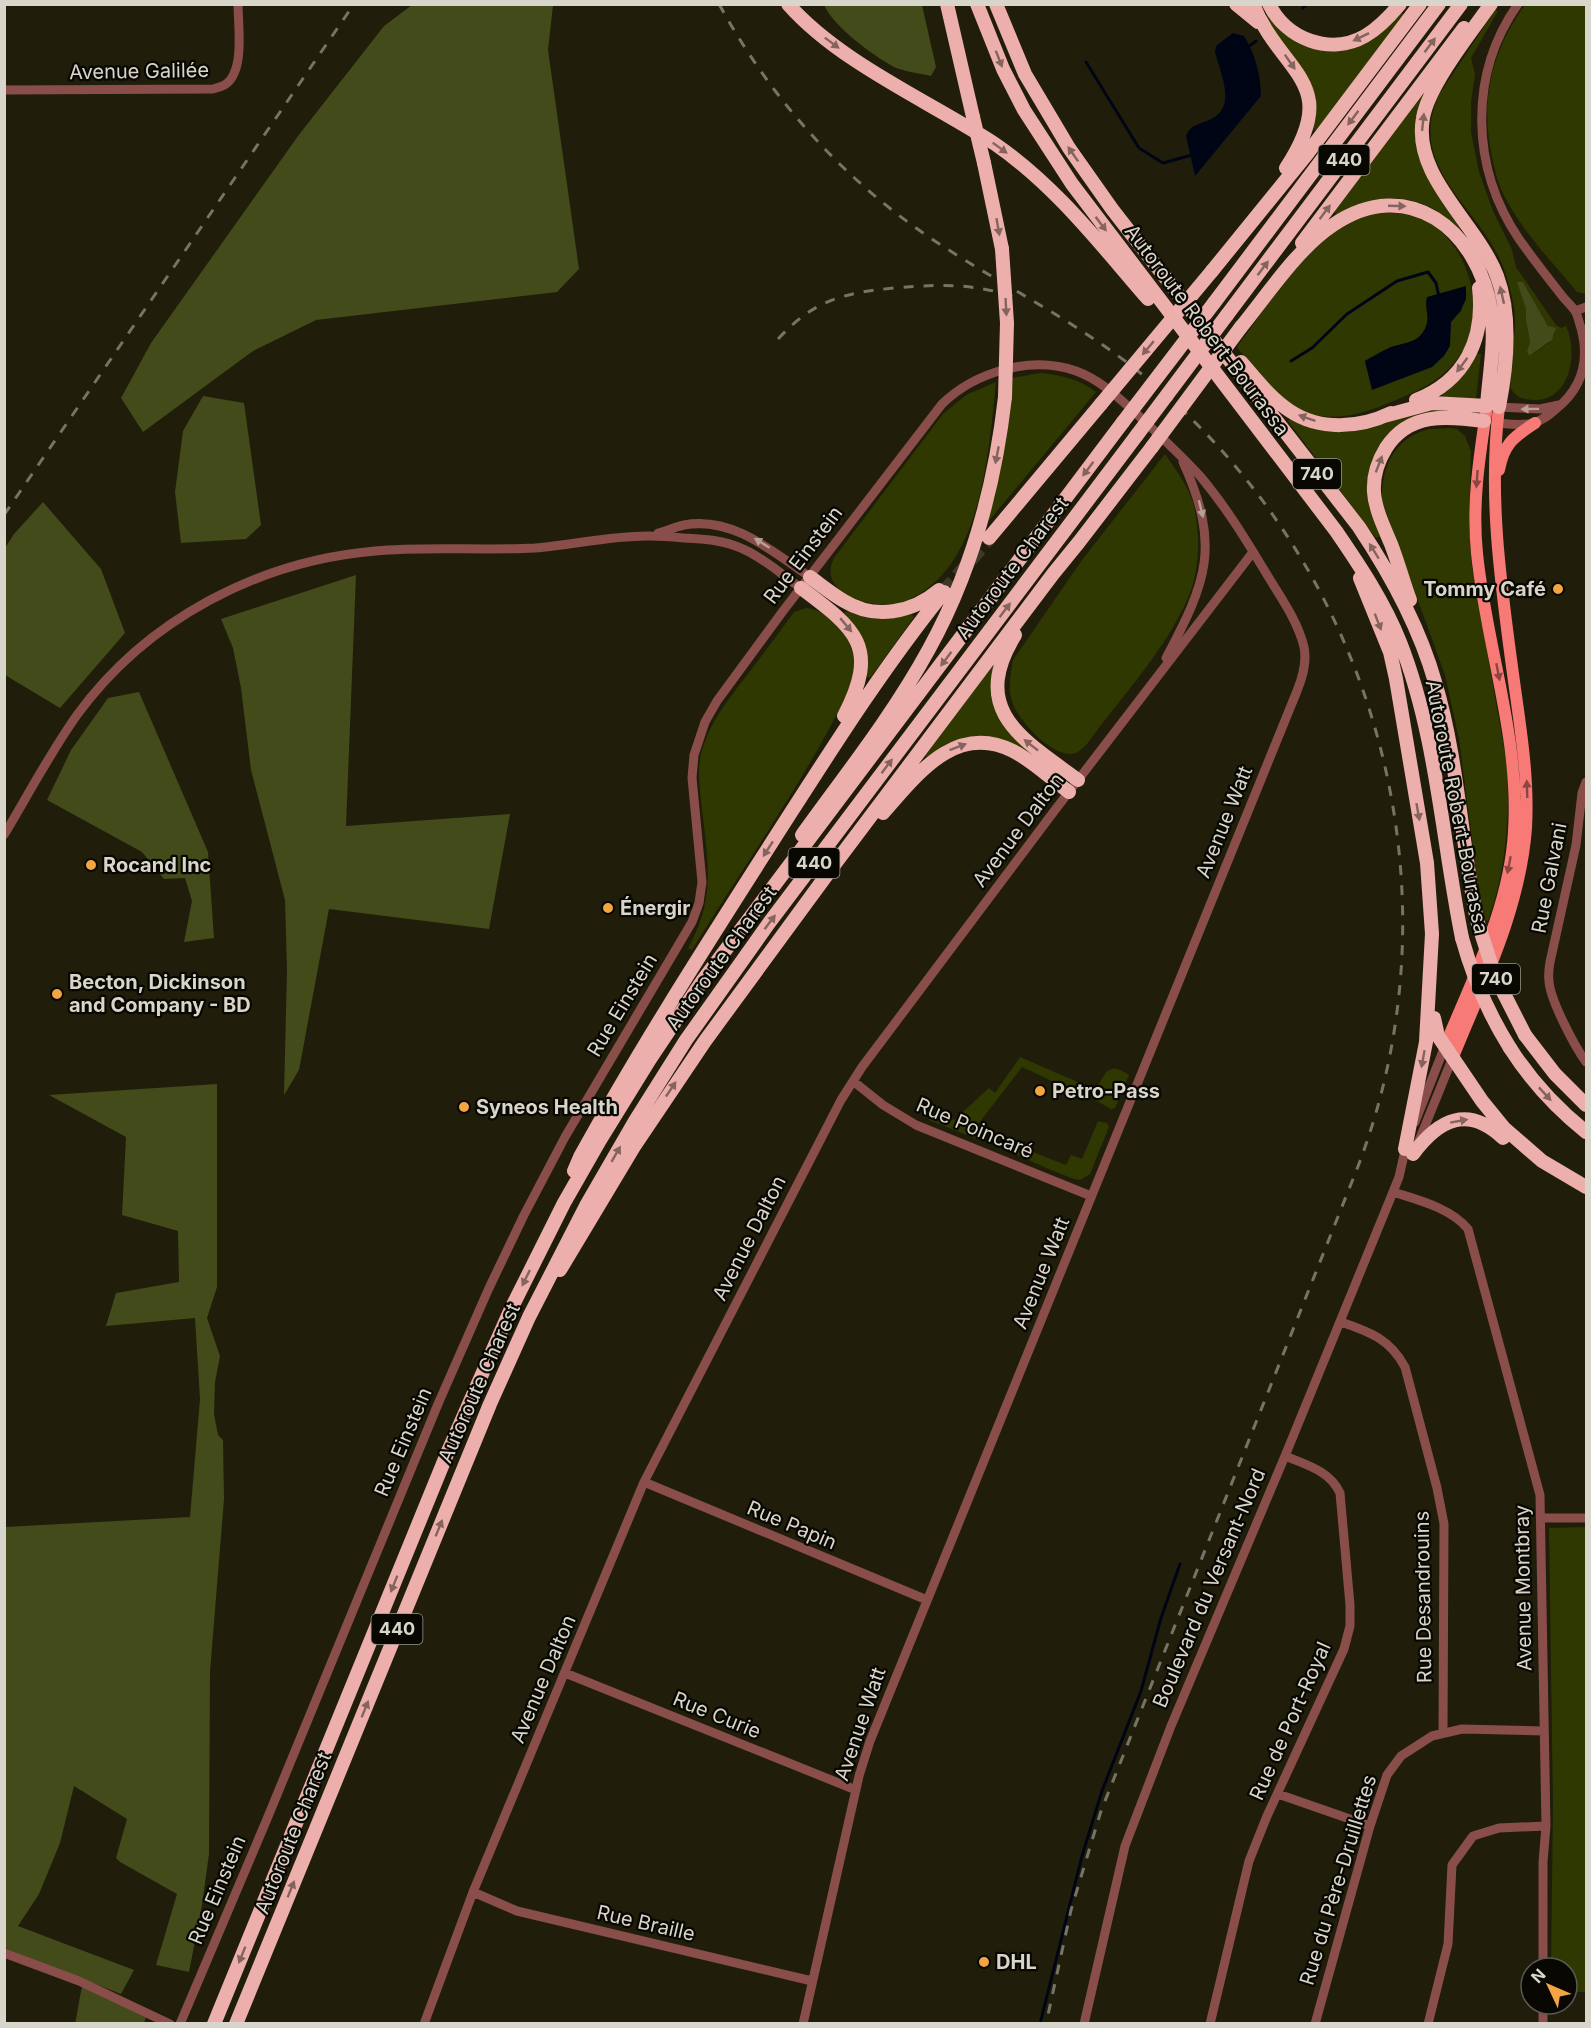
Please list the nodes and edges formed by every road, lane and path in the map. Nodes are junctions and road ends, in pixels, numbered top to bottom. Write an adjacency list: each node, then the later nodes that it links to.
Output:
1 (238, 4): 19 (street, Avenue Galilée)
2 (788, 4): 26 (highway, one-way to 26)
3 (947, 4): 50 (highway, one-way to 50, bridge)
4 (977, 4): 26 (highway, Autoroute Robert-Bourassa / 740, one-way to 26)
5 (996, 4): 18 (highway, Autoroute Robert-Bourassa / 740)
6 (1004, 4): 18 (highway)
7 (1236, 4): 17 (highway)
8 (1253, 4): 17 (highway)
9 (1269, 4): 10 (highway, one-way to 9)
10 (1400, 4)
11 (1420, 4): 20 (highway)
12 (1438, 4): 50 (highway, Autoroute Charest / 440, one-way to 50, bridge)
13 (1461, 4): 62 (highway, Autoroute Charest / 440, one-way to 13, bridge)
14 (1482, 4): 25 (highway, one-way to 14)
15 (1491, 4): 28 (highway, one-way to 15)
16 (1518, 4): 24 (street)
17 (1272, 36): 20 (highway, one-way to 20)
18 (1012, 41): 22 (highway, Autoroute Robert-Bourassa / 740, one-way to 18)
19 (4, 90)
20 (1240, 237): 36 (highway, one-way to 36, bridge)
21 (1477, 268): 25 (highway, one-way to 21); 28 (highway); 29 (highway, one-way to 29)
22 (1171, 285): 29 (highway, one-way to 22); 41 (highway, Autoroute Robert-Bourassa / 740, one-way to 22)
23 (1587, 307): 24 (street)
24 (1575, 311): 27 (street)
25 (1241, 327): 37 (highway, bridge)
26 (1222, 383): 34 (highway, Autoroute Robert-Bourassa / 740)
27 (1562, 404): 28 (street, one-way to 28); 31 (street)
28 (1493, 406): 29 (highway); 30 (main road, Boulevard du Versant-Nord)
29 (1384, 416)
30 (1491, 422): 31 (street); 33 (main road, Boulevard du Versant-Nord); 41 (highway, one-way to 30); 51 (main road, Boulevard du Versant-Nord, one-way to 51)
31 (1535, 423): 33 (main road)
32 (1180, 454): 38 (street, Rue Einstein); 39 (street, Rue Einstein); 42 (street, one-way to 42)
33 (1495, 497): 51 (main road, Boulevard du Versant-Nord, one-way to 33)
34 (1336, 531): 49 (highway, one-way to 49); 55 (highway, Autoroute Robert-Bourassa / 740, one-way to 55, bridge)
35 (650, 536): 39 (street, one-way to 35); 40 (street); 47 (street)
36 (989, 538)
37 (1079, 542): 43 (highway, one-way to 37); 48 (highway)
38 (1253, 552): 42 (street, Avenue Dalton); 60 (street, Avenue Watt)
39 (810, 577): 40 (street, Rue Einstein); 46 (highway)
40 (801, 588): 46 (highway, one-way to 46); 82 (street, Rue Einstein)
41 (1434, 680): 54 (highway, Autoroute Robert-Bourassa / 740, bridge)
42 (1152, 685): 43 (street, Avenue Dalton)
43 (1078, 780): 45 (street, Avenue Dalton)
44 (1587, 782): 52 (street, Rue Galvani)
45 (1069, 792): 48 (highway, one-way to 45); 53 (street, Avenue Dalton)
46 (800, 800): 61 (highway, one-way to 61)
47 (4, 835)
48 (802, 908): 62 (highway, one-way to 48)
49 (1432, 958): 51 (highway); 56 (highway, one-way to 56)
50 (703, 980): 61 (highway, Autoroute Charest / 440)
51 (1449, 1052): 56 (street, Boulevard du Versant-Nord); 56 (street, Boulevard du Versant-Nord); 57 (highway)
52 (1587, 1062)
53 (853, 1080): 60 (street, Rue Poincaré); 65 (street, Avenue Dalton)
54 (1587, 1105)
55 (1587, 1132)
56 (1409, 1152): 57 (highway, one-way to 57); 59 (street, Boulevard du Versant-Nord)
57 (1568, 1178): 58 (highway)
58 (1587, 1188)
59 (1393, 1192): 63 (street, Boulevard du Versant-Nord); 66 (street, Avenue Montbray)
60 (1091, 1196): 68 (street, Avenue Watt)
61 (552, 1226): 83 (highway, Autoroute Charest / 440, one-way to 83)
62 (529, 1317): 77 (highway, Autoroute Charest / 440, one-way to 62)
63 (1341, 1322): 64 (street, Boulevard du Versant-Nord); 71 (street, Rue Desandrouins)
64 (1285, 1456): 73 (street, Rue de Port-Royal); 88 (street, Boulevard du Versant-Nord)
65 (644, 1482): 68 (street, Rue Papin); 69 (street, Avenue Dalton)
66 (1542, 1518): 67 (street); 70 (street, Avenue Montbray)
67 (1587, 1518)
68 (927, 1600): 72 (street, Avenue Watt)
69 (565, 1672): 72 (street, Rue Curie); 76 (street, Avenue Dalton)
70 (1544, 1731): 71 (street, Rue du Père-Druillettes); 75 (street, Avenue Montbray)
71 (1443, 1732): 74 (street, Rue du Père-Druillettes)
72 (856, 1790): 80 (street, Avenue Watt)
73 (1278, 1794): 74 (street); 89 (street, Rue de Port-Royal)
74 (1370, 1826): 90 (street, Rue du Père-Druillettes)
75 (1546, 1826): 79 (street, Avenue Montbray); 91 (street)
76 (473, 1892): 80 (street, Rue Braille); 86 (street, Avenue Dalton)
77 (269, 1943): 84 (highway, Autoroute Charest / 440); 85 (highway)
78 (4, 1953): 81 (street)
79 (1543, 1956)
80 (812, 1981): 87 (street, Avenue Watt)
81 (170, 2024)
82 (180, 2024)
83 (213, 2024)
84 (236, 2024)
85 (246, 2024)
86 (424, 2024)
87 (803, 2024)
88 (1084, 2024)
89 (1210, 2024)
90 (1315, 2024)
91 (1428, 2024)

